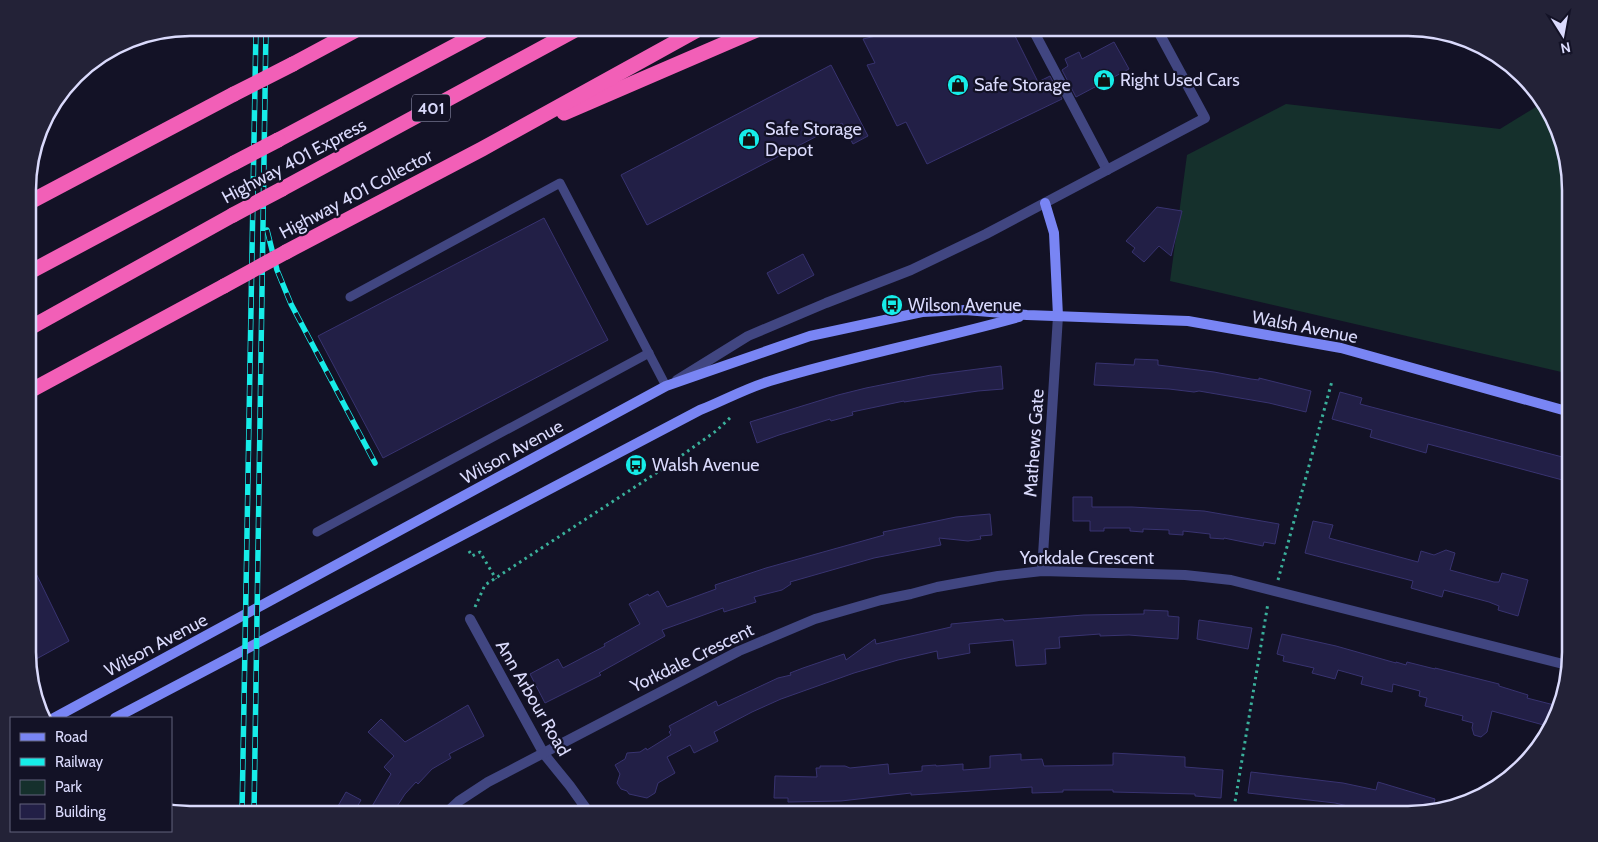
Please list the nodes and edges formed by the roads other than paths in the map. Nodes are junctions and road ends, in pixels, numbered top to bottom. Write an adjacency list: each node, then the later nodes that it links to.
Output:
1 (1036, 36): 9 (street)
2 (1161, 36): 9 (street, Wilson Avenue)
3 (343, 37): 10 (highway, bridge)
4 (472, 37): 12 (highway, Highway 401 Express / 401, bridge)
5 (563, 37): 16 (highway, Highway 401 Express / 401, bridge)
6 (685, 37): 8 (highway, Highway 401 Collector)
7 (741, 37): 8 (highway)
8 (482, 149): 19 (highway, Highway 401 Collector, bridge)
9 (1107, 170): 11 (street, Wilson Avenue)
10 (37, 197)
11 (1045, 203): 15 (main road); 18 (street, Wilson Avenue)
12 (37, 268)
13 (350, 297): 17 (lane)
14 (1027, 315): 15 (main road, Walsh Avenue); 18 (main road, Walsh Avenue); 26 (main road, Walsh Avenue)
15 (1058, 316): 20 (main road, Walsh Avenue); 22 (street, Mathews Gate)
16 (37, 324)
17 (649, 353): 18 (lane); 21 (lane)
18 (666, 386): 25 (main road, Wilson Avenue)
19 (37, 387)
20 (1562, 410)
21 (317, 532)
22 (1042, 571): 24 (street, Yorkdale Crescent); 27 (street, Yorkdale Crescent)
23 (470, 619): 27 (street, Ann Arbour Road)
24 (1561, 663)
25 (56, 717)
26 (117, 717)
27 (544, 754): 28 (street, Yorkdale Crescent); 29 (street, Ann Arbour Road)
28 (454, 806)
29 (584, 806)

